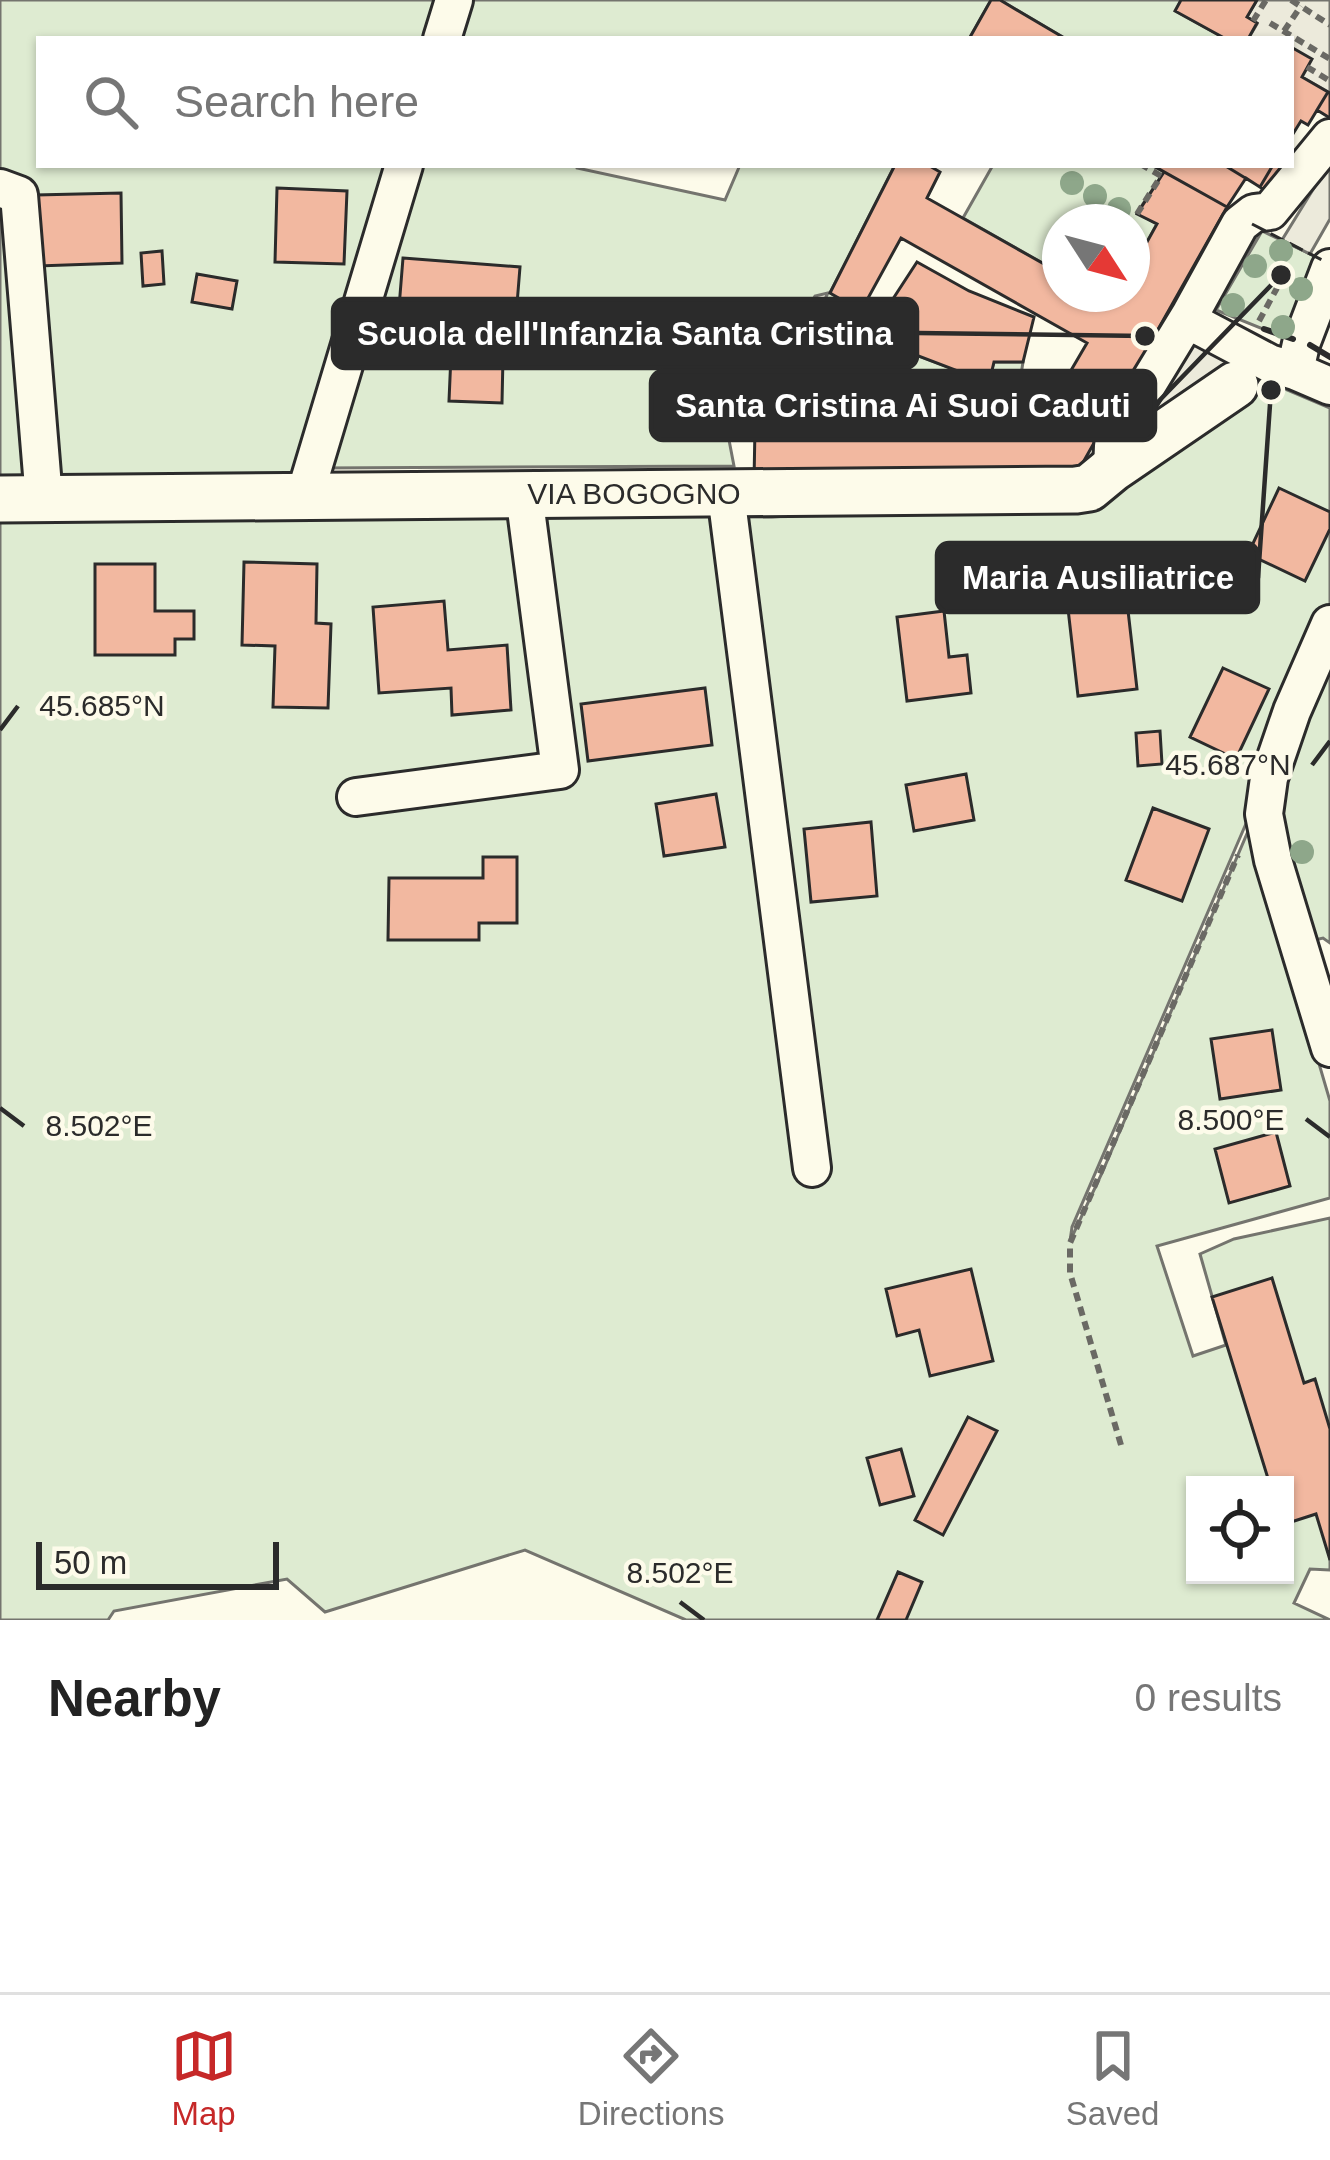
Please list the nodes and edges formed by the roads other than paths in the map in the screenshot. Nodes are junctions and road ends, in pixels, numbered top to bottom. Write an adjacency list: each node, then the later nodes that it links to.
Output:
1 (454, 0): 2 (street)
2 (443, 36)
3 (1330, 138): 7 (street)
4 (403, 168): 13 (street)
5 (0, 188): 14 (street)
6 (1330, 268): 8 (street)
7 (1191, 313): 8 (street); 10 (street)
8 (1267, 373): 9 (street); 10 (main road, VIA BOGOGNO)
9 (1330, 386)
10 (1113, 458): 12 (main road, VIA BOGOGNO)
11 (524, 494): 12 (main road, VIA BOGOGNO); 13 (main road, VIA BOGOGNO); 16 (street)
12 (726, 494): 18 (street)
13 (304, 498): 14 (main road, VIA BOGOGNO)
14 (22, 499)
15 (1330, 624): 17 (street)
16 (356, 797)
17 (1330, 1048)
18 (812, 1168)

